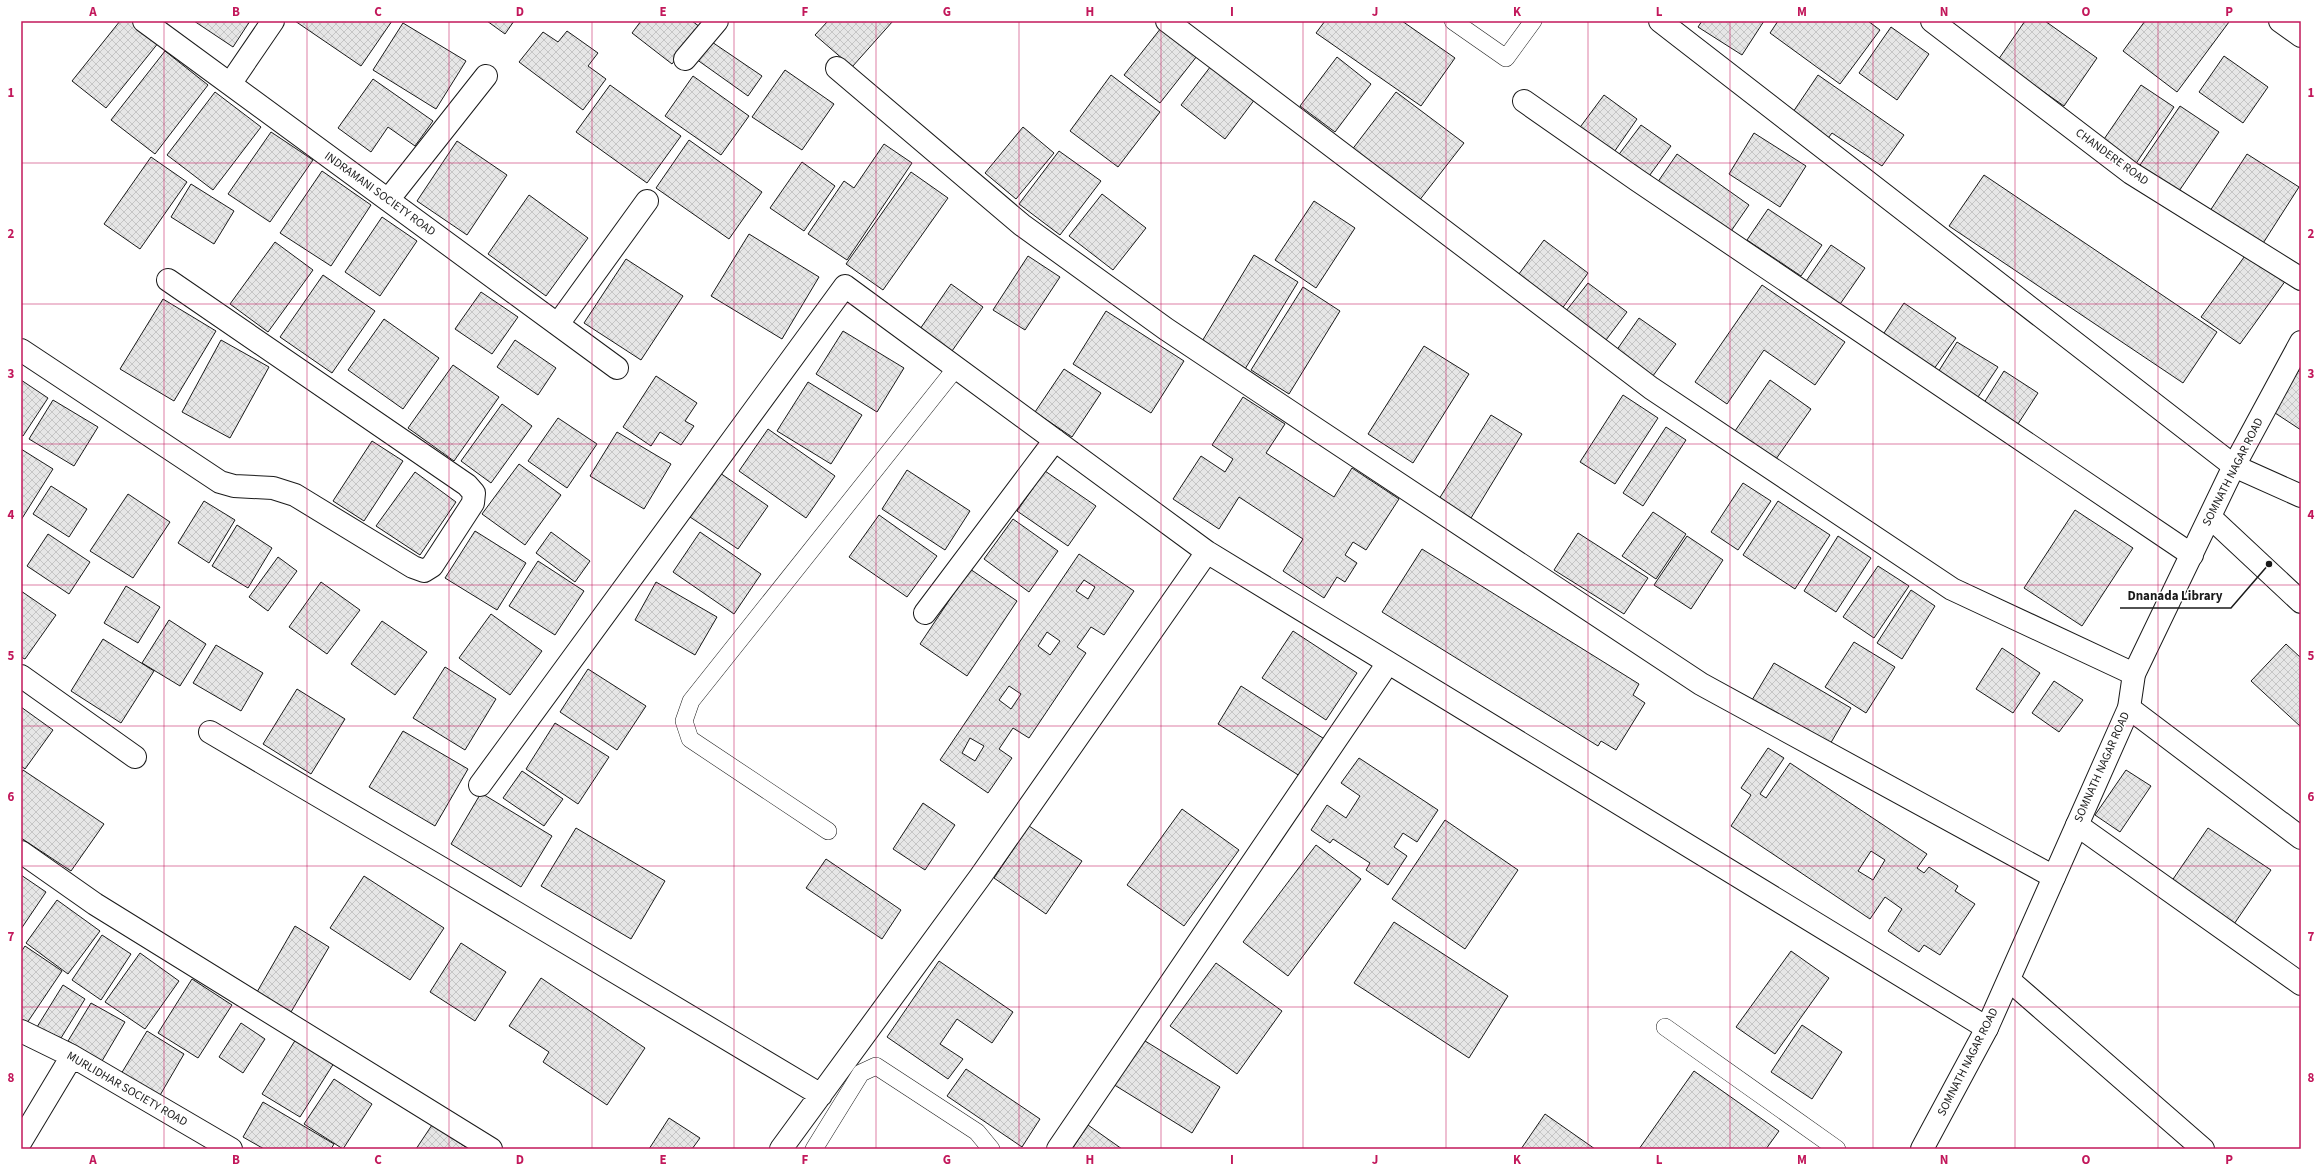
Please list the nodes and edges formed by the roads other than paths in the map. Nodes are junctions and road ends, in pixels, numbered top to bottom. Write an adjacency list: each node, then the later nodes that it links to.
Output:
1 (144, 21): 14 (street, INDRAMANI SOCIETY ROAD)
2 (273, 21): 14 (street)
3 (717, 21): 11 (street)
4 (1166, 21): 34 (street)
5 (1453, 21): 6 (lane)
6 (1534, 21)
7 (1660, 21): 26 (street)
8 (1932, 21): 18 (street, CHANDERE ROAD)
9 (2280, 21): 10 (street)
10 (2301, 36)
11 (685, 59)
12 (837, 68): 44 (street)
13 (486, 76): 16 (street)
14 (230, 84): 16 (street, INDRAMANI SOCIETY ROAD)
15 (1524, 101): 30 (street)
16 (388, 200): 20 (street, INDRAMANI SOCIETY ROAD)
17 (647, 201): 20 (street)
18 (2301, 279)
19 (168, 280): 22 (street)
20 (558, 324): 23 (street, INDRAMANI SOCIETY ROAD)
21 (2301, 342): 26 (street, SOMNATH NAGAR ROAD)
22 (21, 350)
23 (617, 368)
24 (956, 368): 25 (street); 39 (street); 41 (lane)
25 (1055, 440): 29 (street); 32 (street)
26 (2234, 466): 27 (street); 28 (street, SOMNATH NAGAR ROAD)
27 (2301, 496)
28 (2210, 517): 30 (street, SOMNATH NAGAR ROAD); 31 (street)
29 (1207, 552): 33 (street); 51 (street)
30 (2192, 555): 34 (street, SOMNATH NAGAR ROAD)
31 (2301, 602)
32 (925, 613)
33 (1388, 663): 48 (street); 58 (street)
34 (2134, 674): 36 (street, SOMNATH NAGAR ROAD)
35 (21, 676): 38 (street)
36 (2129, 708): 40 (street, SOMNATH NAGAR ROAD); 42 (street)
37 (210, 732): 51 (street)
38 (135, 757)
39 (480, 785)
40 (2077, 825): 44 (street, SOMNATH NAGAR ROAD); 46 (street)
41 (828, 831)
42 (2301, 838)
43 (21, 852): 54 (street)
44 (2054, 877): 45 (street, SOMNATH NAGAR ROAD)
45 (2009, 980): 48 (street, SOMNATH NAGAR ROAD); 61 (street)
46 (2301, 984)
47 (1665, 1027): 59 (lane)
48 (1988, 1028): 60 (street, SOMNATH NAGAR ROAD)
49 (21, 1030): 50 (street, MURLIDHAR SOCIETY ROAD)
50 (72, 1056): 52 (street); 53 (street, MURLIDHAR SOCIETY ROAD)
51 (821, 1095): 55 (street)
52 (21, 1140)
53 (231, 1149)
54 (491, 1149)
55 (780, 1149)
56 (814, 1149): 57 (lane)
57 (991, 1149)
58 (1058, 1149)
59 (1837, 1149)
60 (1922, 1149)
61 (2203, 1149)

